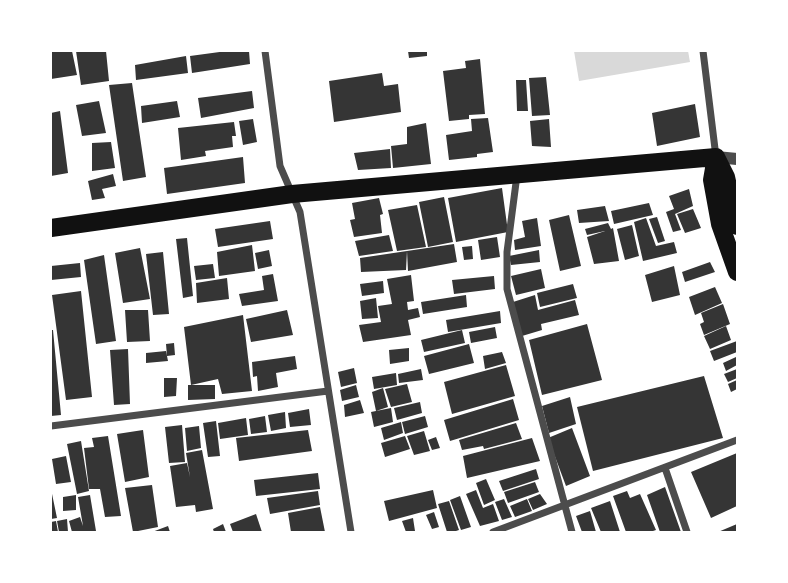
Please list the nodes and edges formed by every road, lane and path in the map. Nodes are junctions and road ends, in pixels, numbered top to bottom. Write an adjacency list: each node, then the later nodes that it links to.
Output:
1 (265, 51): 6 (street)
2 (704, 51): 3 (street)
3 (716, 157): 4 (street); 5 (highway); 7 (highway); 9 (highway)
4 (737, 159)
5 (517, 174): 6 (highway); 14 (street)
6 (292, 194): 8 (highway); 10 (street)
7 (737, 226)
8 (51, 228)
9 (737, 272)
10 (328, 391): 11 (street); 15 (street)
11 (51, 426)
12 (737, 440): 13 (street)
13 (665, 468): 14 (street); 18 (street)
14 (563, 505): 16 (street); 17 (street)
15 (351, 532)
16 (494, 532)
17 (572, 532)
18 (687, 532)

